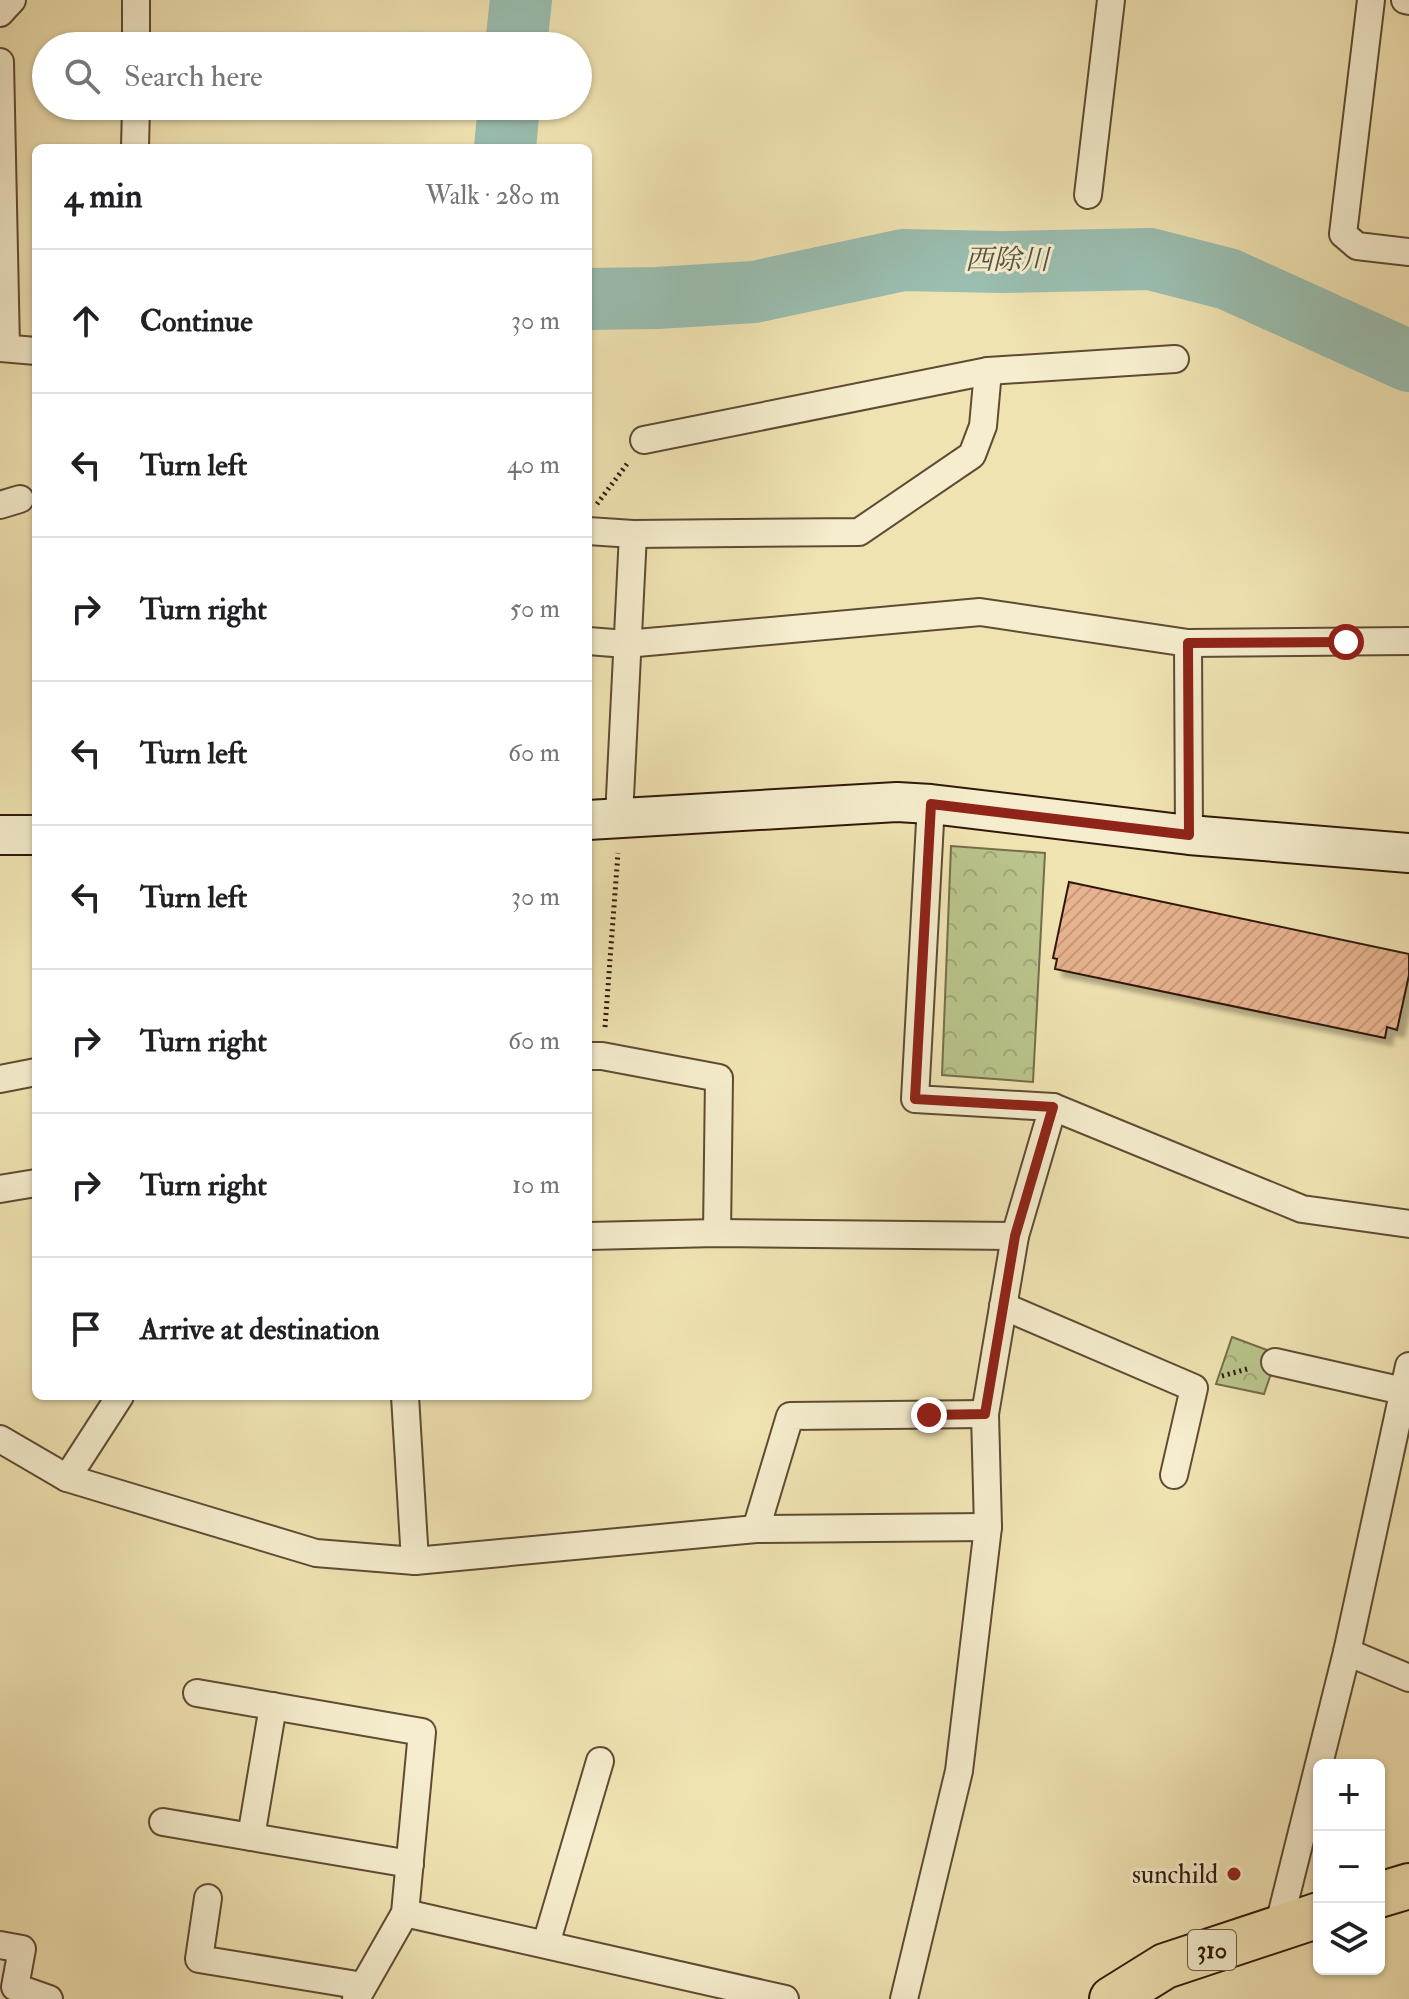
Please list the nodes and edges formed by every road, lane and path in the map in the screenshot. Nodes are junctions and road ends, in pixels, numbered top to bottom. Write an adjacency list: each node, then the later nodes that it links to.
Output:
1 (12, 0): 5 (street)
2 (136, 0): 6 (street)
3 (1111, 0): 10 (street)
4 (1371, 0): 11 (street)
5 (0, 13)
6 (136, 32)
7 (0, 62): 12 (street)
8 (136, 120): 9 (street)
9 (135, 144)
10 (1088, 195)
11 (1409, 252)
12 (3, 348): 13 (street)
13 (32, 351)
14 (1175, 359): 15 (street)
15 (988, 371): 16 (street); 19 (street)
16 (644, 440): 17 (path)
17 (592, 523)
18 (592, 525): 19 (street)
19 (633, 534): 23 (street)
20 (592, 641): 23 (street)
21 (1409, 641): 22 (street)
22 (1188, 643): 23 (street); 28 (street)
23 (626, 644): 25 (street)
24 (931, 804): 25 (street); 28 (street); 33 (street)
25 (604, 818): 30 (path)
26 (0, 835): 27 (street)
27 (32, 835)
28 (1189, 835): 29 (street)
29 (1409, 853)
30 (595, 1056): 37 (street)
31 (32, 1073): 32 (street)
32 (0, 1079)
33 (1053, 1107): 36 (street); 39 (street)
34 (32, 1184): 35 (street)
35 (0, 1189)
36 (1409, 1224)
37 (717, 1233): 38 (street); 39 (street)
38 (592, 1236)
39 (1015, 1236): 40 (street)
40 (1003, 1306): 43 (street); 46 (street)
41 (1266, 1364): 42 (street); 43 (path)
42 (1406, 1378): 53 (street)
43 (1194, 1388): 48 (street)
44 (117, 1400): 49 (street)
45 (405, 1400): 52 (street)
46 (985, 1414): 50 (street); 51 (street)
47 (1, 1447): 49 (street)
48 (1174, 1475)
49 (67, 1478): 52 (street)
50 (988, 1527): 51 (street); 72 (street)
51 (756, 1529): 52 (street)
52 (415, 1561)
53 (1347, 1652): 54 (street); 66 (street)
54 (1409, 1678)
55 (197, 1693): 56 (street)
56 (273, 1706): 59 (street); 60 (street)
57 (600, 1761): 67 (street)
58 (163, 1822): 59 (street)
59 (251, 1837): 60 (street)
60 (410, 1864): 64 (street)
61 (1409, 1886): 62 (highway)
62 (1385, 1893)
63 (208, 1898): 69 (street)
64 (405, 1913): 67 (street); 69 (street)
65 (1313, 1917): 66 (highway, 310)
66 (1278, 1928): 73 (highway, 310)
67 (546, 1944): 71 (street)
68 (0, 1945): 70 (street)
69 (359, 1992)
70 (49, 1999)
71 (785, 1999)
72 (904, 1999)
73 (1112, 1999)

